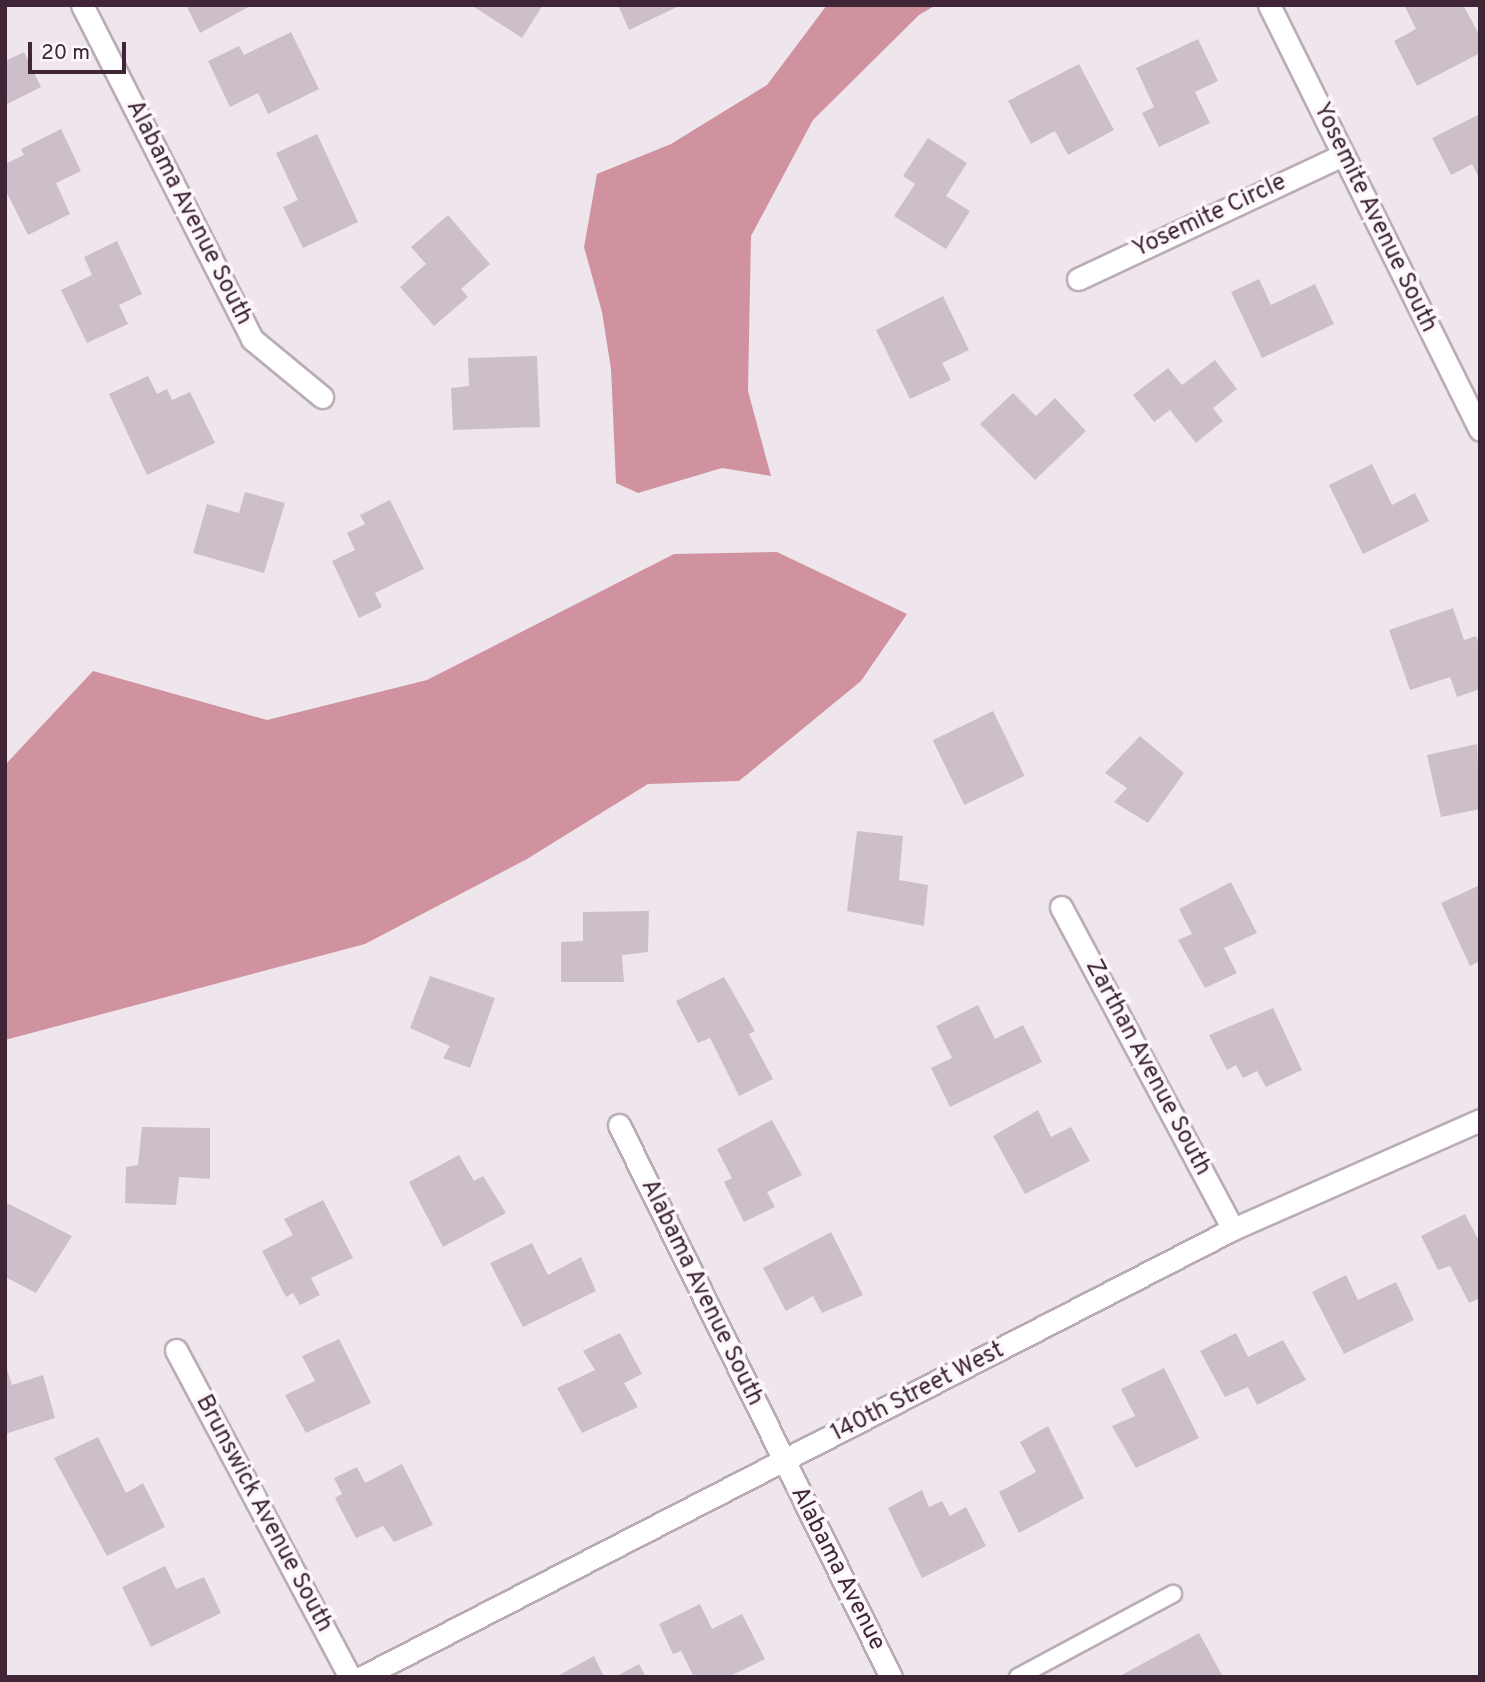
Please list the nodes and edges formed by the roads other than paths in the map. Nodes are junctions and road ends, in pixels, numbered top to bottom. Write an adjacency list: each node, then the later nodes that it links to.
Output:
1 (82, 5): 5 (street, Alabama Avenue South)
2 (1269, 5): 3 (street, Yosemite Avenue South)
3 (1341, 156): 4 (street, Yosemite Circle); 6 (street, Yosemite Avenue South)
4 (1078, 279)
5 (322, 397)
6 (1480, 430)
7 (1061, 907): 10 (street, Zarthan Avenue South)
8 (1480, 1120): 10 (street, 140th Street West)
9 (619, 1125): 12 (street, Alabama Avenue South)
10 (1233, 1229): 12 (street, 140th Street West)
11 (176, 1350): 14 (street, Brunswick Avenue South)
12 (783, 1462): 15 (street, 140th Street West); 16 (street, Alabama Avenue)
13 (1173, 1594): 17 (lane)
14 (349, 1677)
15 (362, 1677)
16 (891, 1677)
17 (1018, 1677)

